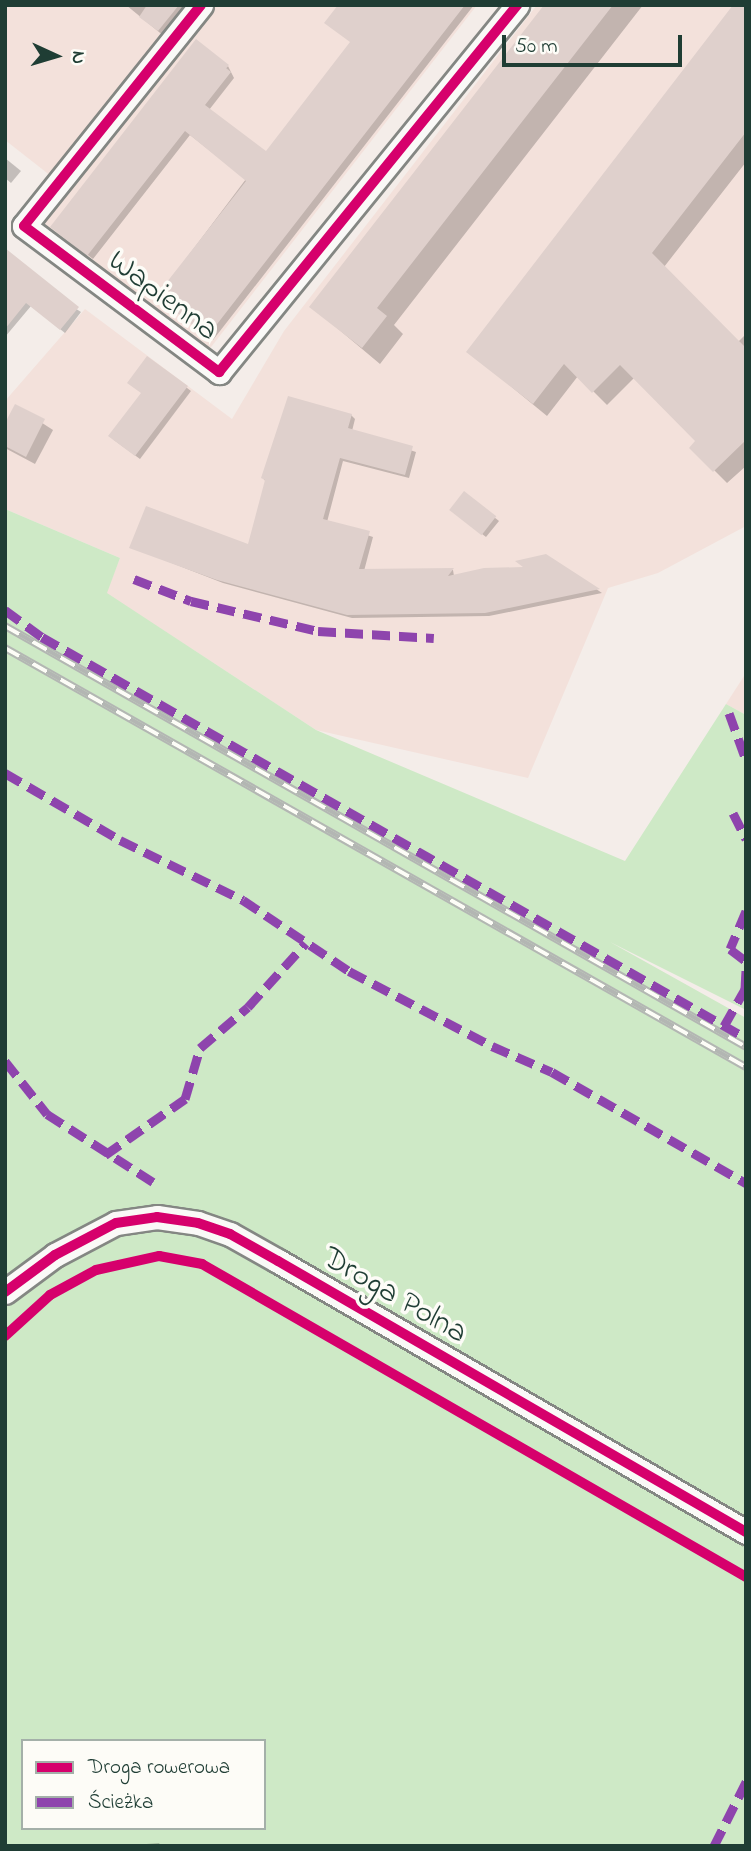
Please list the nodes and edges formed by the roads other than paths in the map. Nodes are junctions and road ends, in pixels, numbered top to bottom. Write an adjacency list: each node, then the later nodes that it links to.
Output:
1 (201, 5): 2 (street, Wapienna)
2 (517, 5)
3 (5, 1292): 4 (street, Droga Polna)
4 (746, 1532)

